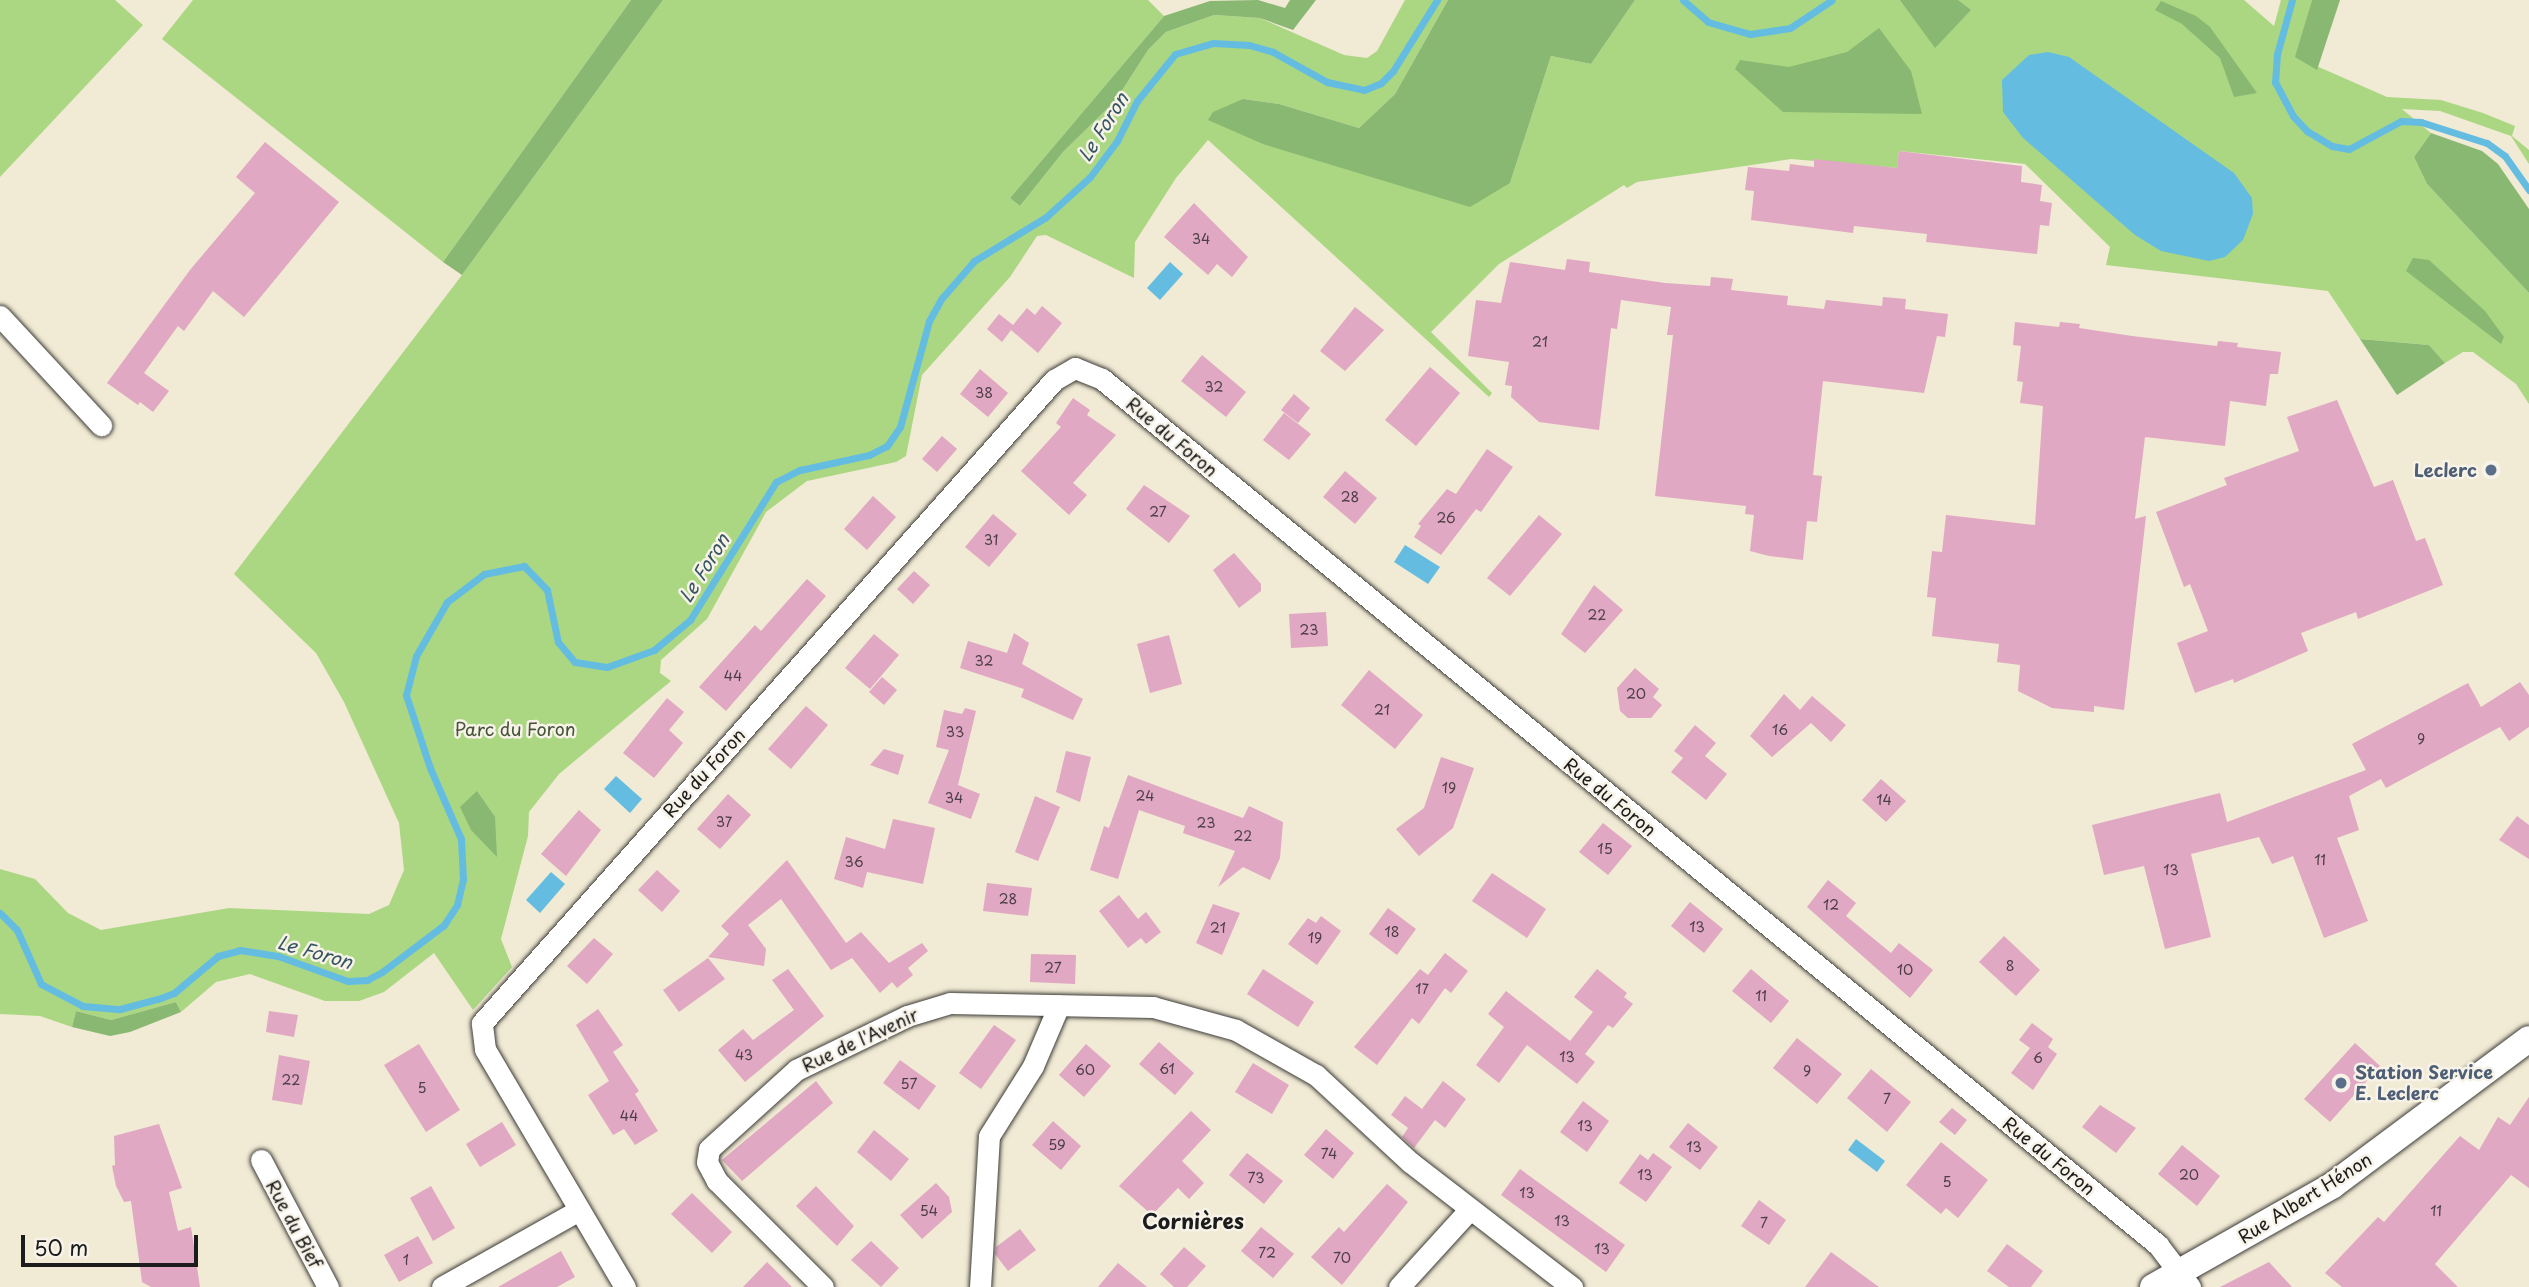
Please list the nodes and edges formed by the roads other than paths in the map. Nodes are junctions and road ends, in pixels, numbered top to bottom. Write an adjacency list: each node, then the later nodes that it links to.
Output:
1 (0, 316): 2 (street)
2 (101, 425)
3 (1059, 1005): 9 (street, Rue de l'Avenir); 14 (street, Rue de l'Avenir); 15 (street)
4 (2529, 1021): 6 (street, Rue Albert Hénon)
5 (2529, 1039): 6 (street, Rue Albert Hénon)
6 (2450, 1099): 10 (street, Rue Albert Hénon)
7 (261, 1160): 11 (street, Rue du Bief)
8 (579, 1209): 10 (street, Rue du Foron); 12 (street); 13 (street, Rue du Foron)
9 (1470, 1209): 16 (street); 17 (street, Rue de l'Avenir)
10 (2185, 1279): 18 (street, Rue Albert Hénon)
11 (328, 1287)
12 (442, 1287)
13 (625, 1287)
14 (823, 1287)
15 (980, 1287)
16 (1399, 1287)
17 (1572, 1287)
18 (2153, 1287)

